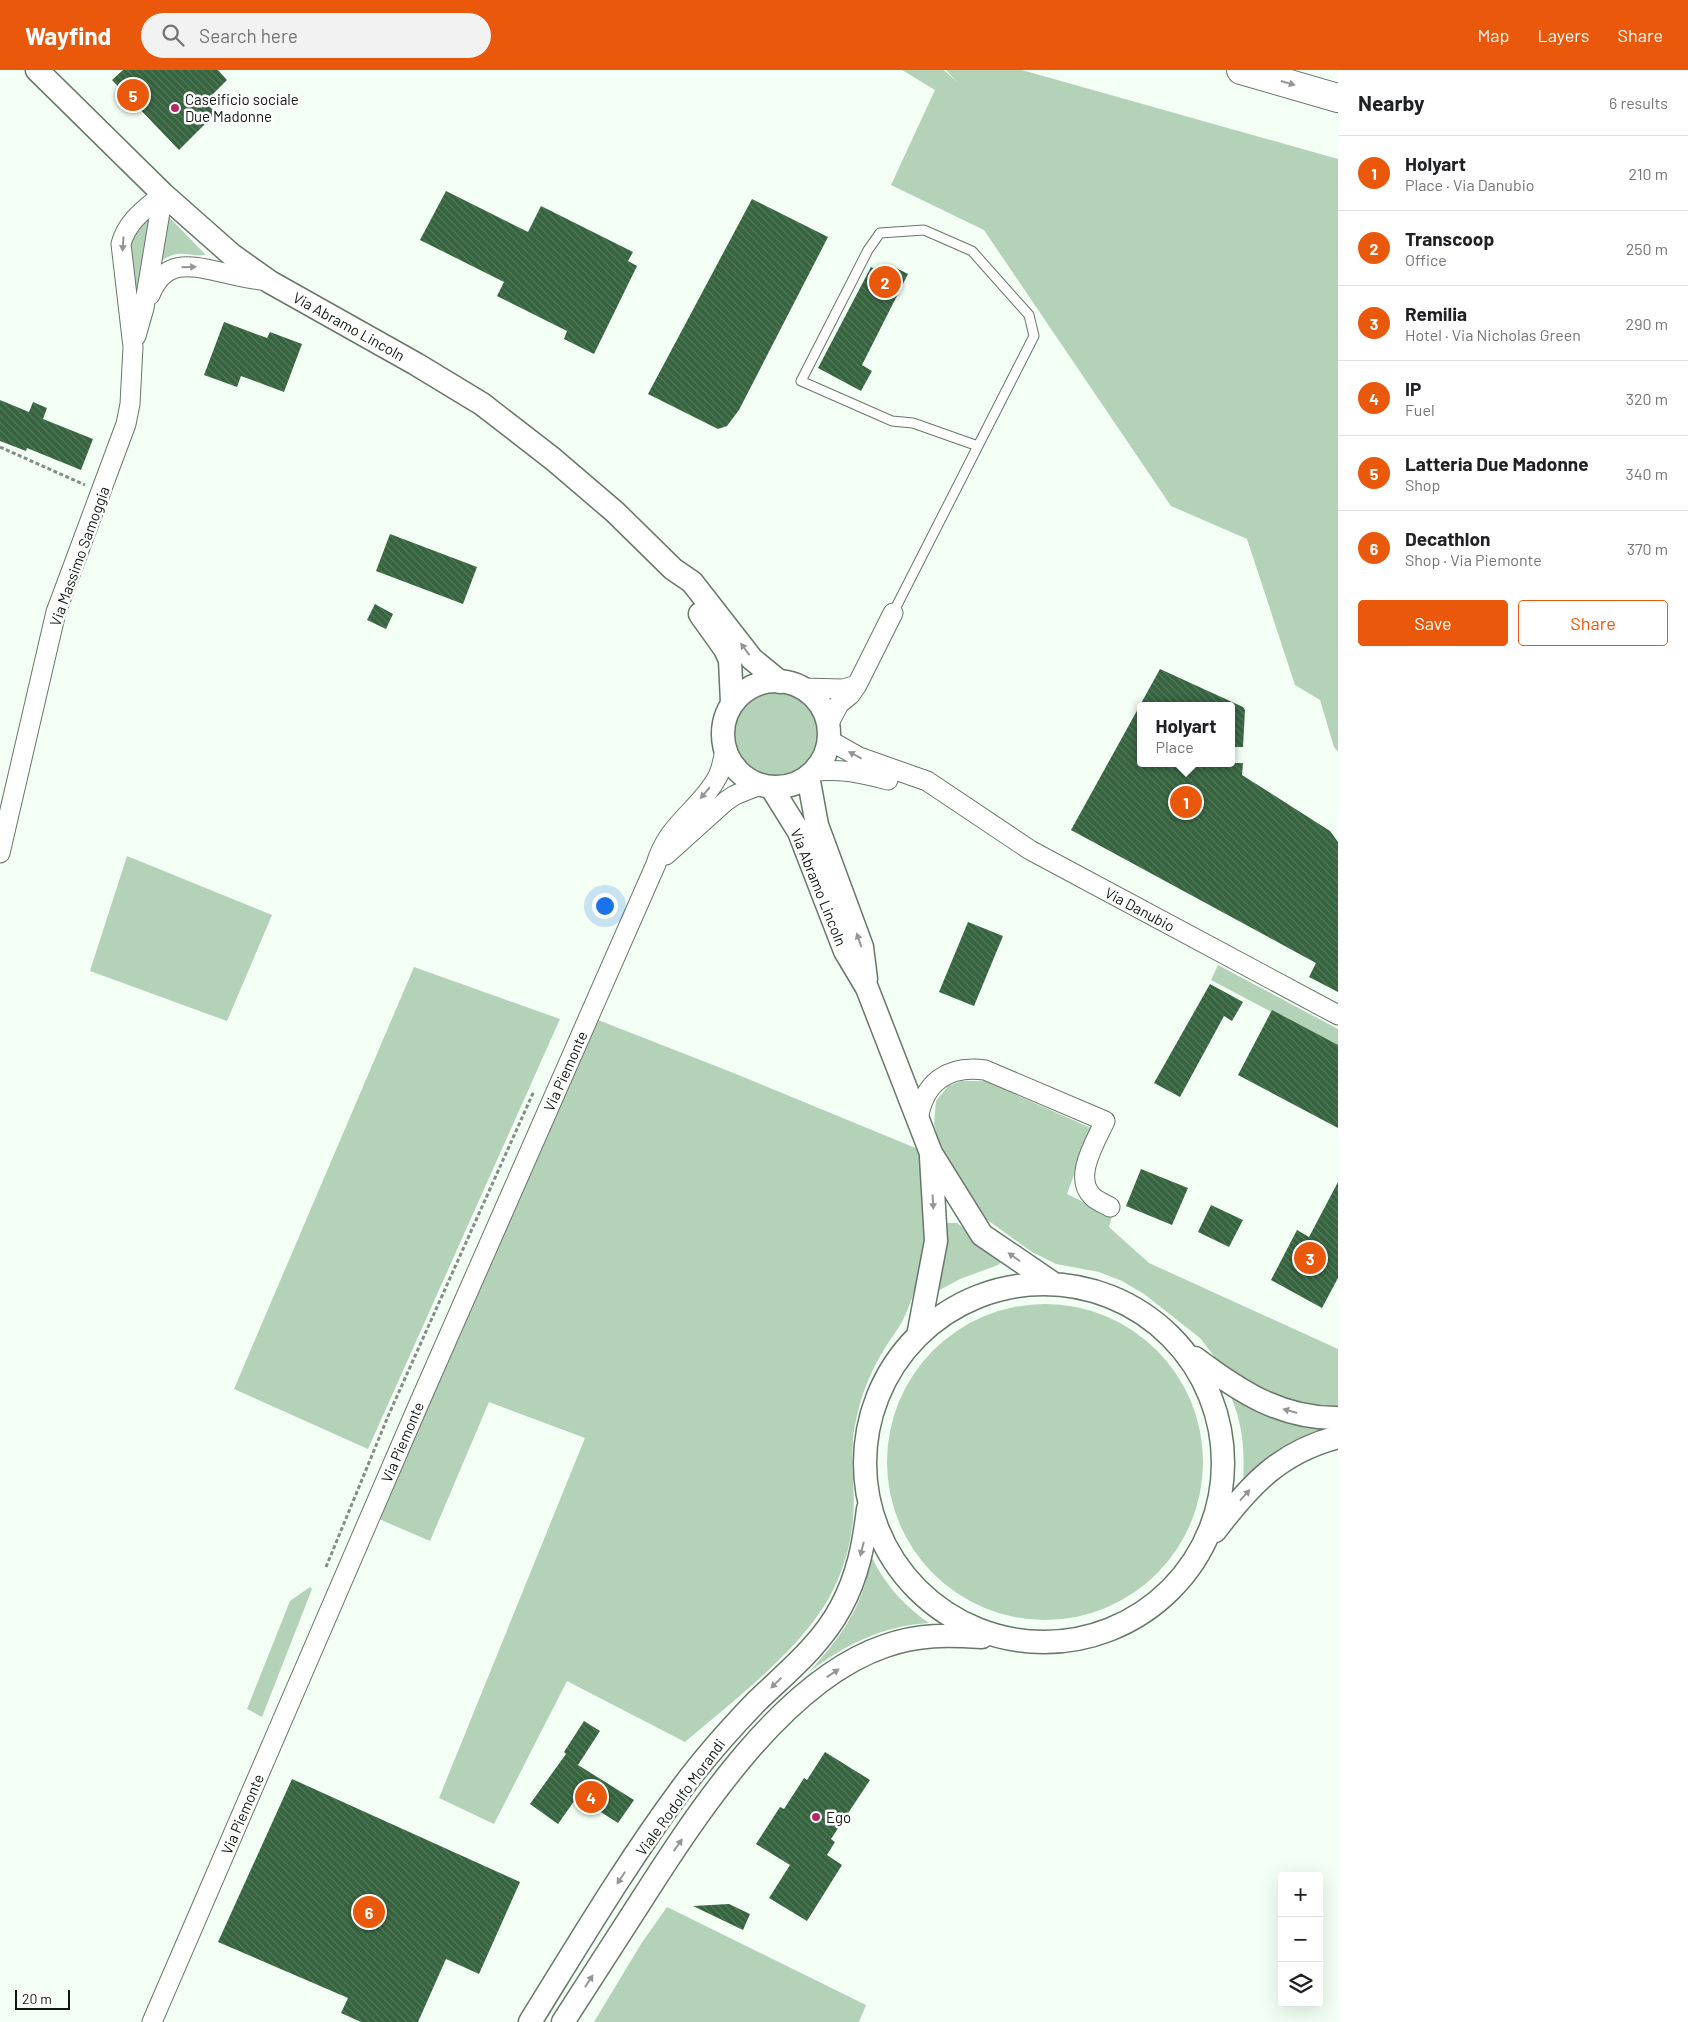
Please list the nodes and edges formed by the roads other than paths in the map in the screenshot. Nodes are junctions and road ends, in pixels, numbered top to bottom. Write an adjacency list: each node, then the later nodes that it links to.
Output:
1 (37, 70): 4 (street, Via Abramo Lincoln)
2 (1241, 70): 3 (highway, one-way to 3)
3 (1338, 98)
4 (145, 176): 5 (street, Via Abramo Lincoln); 6 (street, Via Massimo Samoggia)
5 (163, 194): 6 (street, Via Massimo Samoggia); 7 (street, Via Abramo Lincoln); 8 (street, Via Massimo Samoggia)
6 (131, 222): 9 (street, Via Massimo Samoggia, one-way to 9)
7 (270, 282): 8 (street, Via Massimo Samoggia, one-way to 7); 11 (street, Via Abramo Lincoln)
8 (144, 308): 9 (street, Via Massimo Samoggia)
9 (134, 347): 21 (street, Via Massimo Samoggia)
10 (978, 446): 10 (lane); 12 (lane)
11 (673, 569): 13 (street, Via Abramo Lincoln, one-way to 11); 15 (street, Via Abramo Lincoln)
12 (893, 613): 14 (street)
13 (791, 685): 14 (street); 15 (street); 16 (street)
14 (857, 685): 16 (street)
15 (732, 703): 17 (street)
16 (828, 732): 18 (street); 20 (street, Via Danubio, one-way to 16)
17 (725, 750): 19 (street); 22 (street, Via Piemonte, one-way to 22)
18 (810, 774): 19 (street); 20 (street, Via Danubio); 23 (street, Via Abramo Lincoln, one-way to 18)
19 (766, 786): 22 (street, Via Piemonte); 23 (street, Via Abramo Lincoln)
20 (947, 794): 24 (street, Via Danubio)
21 (0, 853)
22 (656, 864): 36 (street, Via Piemonte)
23 (868, 988): 25 (street, Via Abramo Lincoln)
24 (1338, 1015)
25 (918, 1120): 26 (street, Via Abramo Lincoln); 27 (street)
26 (930, 1153): 28 (street, Via Abramo Lincoln, one-way to 26); 29 (street, Via Abramo Lincoln, one-way to 29)
27 (1110, 1207)
28 (1054, 1284): 29 (street, Viale Rodolfo Morandi); 30 (street, Viale Rodolfo Morandi)
29 (918, 1336): 33 (street, Viale Rodolfo Morandi)
30 (1184, 1350): 31 (street, one-way to 30); 34 (street, Viale Rodolfo Morandi)
31 (1338, 1418)
32 (1338, 1437): 34 (street, one-way to 32)
33 (869, 1500): 35 (street, Viale Rodolfo Morandi); 37 (street, Viale Rodolfo Morandi, one-way to 37)
34 (1204, 1546): 35 (street, Viale Rodolfo Morandi)
35 (1004, 1638): 38 (street, Viale Rodolfo Morandi, one-way to 35)
36 (152, 2022)
37 (530, 2022)
38 (563, 2022)

